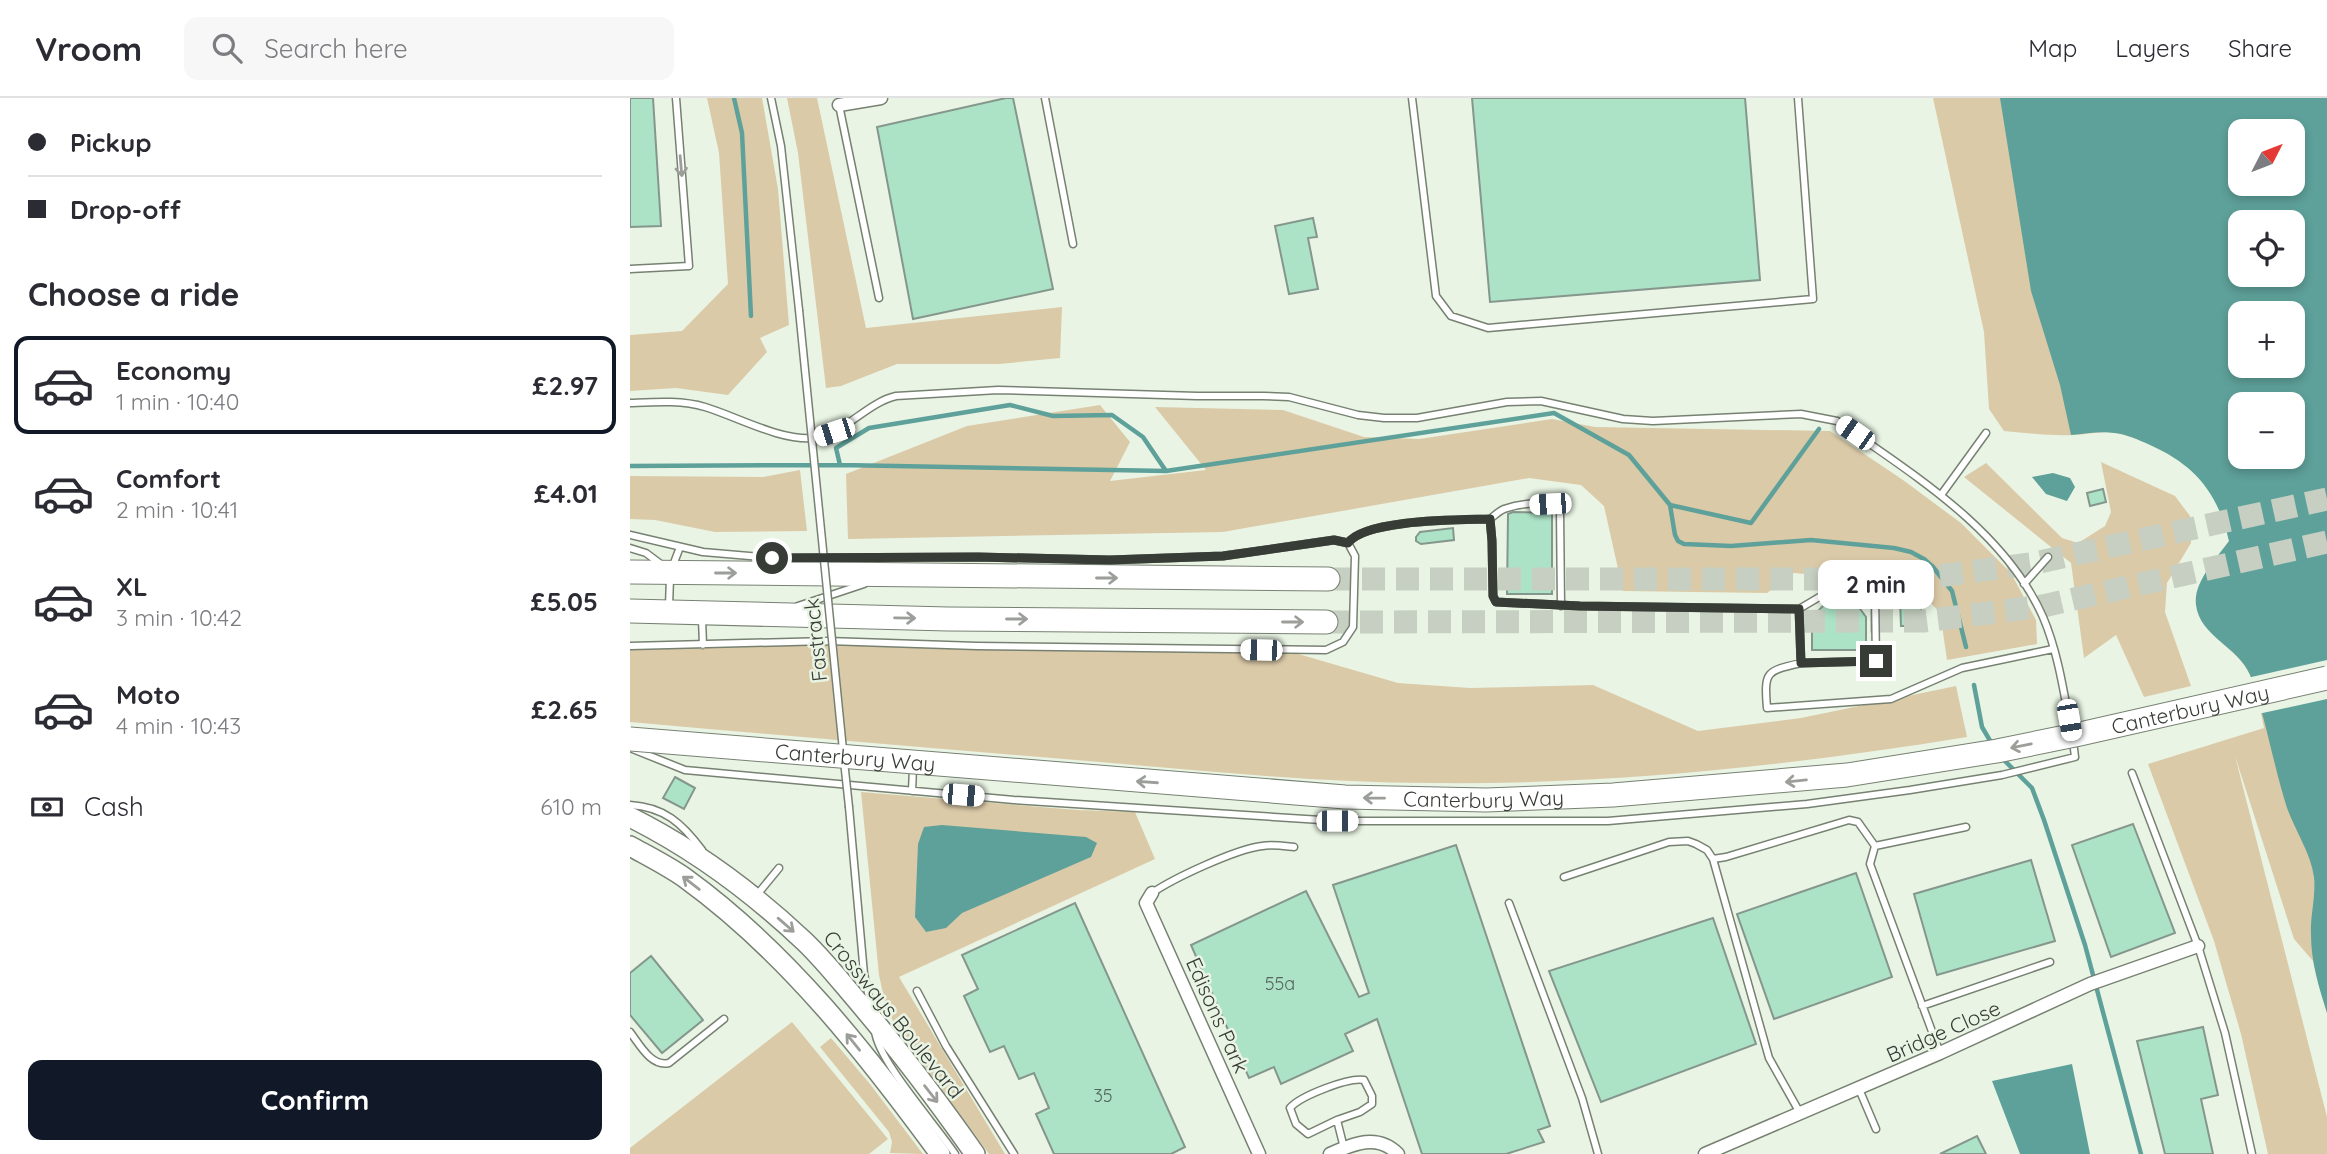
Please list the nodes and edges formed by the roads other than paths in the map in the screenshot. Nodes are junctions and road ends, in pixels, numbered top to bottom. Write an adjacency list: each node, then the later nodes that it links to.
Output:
1 (676, 98): 9 (lane, one-way to 9)
2 (771, 98): 60 (lane, Fastrack, bridge)
3 (880, 98): 7 (street)
4 (1045, 98): 8 (lane)
5 (1412, 98): 6 (lane)
6 (1798, 98)
7 (839, 105): 10 (lane)
8 (1073, 244)
9 (630, 269)
10 (879, 298)
11 (630, 403): 13 (lane)
12 (1986, 433): 13 (lane)
13 (1941, 495): 24 (lane)
14 (1490, 519): 16 (lane); 25 (lane); 25 (lane)
15 (630, 535): 17 (lane)
16 (1348, 543): 17 (lane); 32 (lane)
17 (680, 547): 21 (lane)
18 (630, 548): 21 (lane)
19 (2048, 557): 24 (lane)
20 (630, 572): 21 (highway)
21 (670, 573): 22 (highway, one-way to 22); 28 (lane)
22 (892, 574): 23 (highway, one-way to 23); 30 (lane)
23 (1328, 579)
24 (2025, 584): 34 (lane)
25 (1561, 606): 26 (lane)
26 (1799, 609): 35 (lane); 35 (lane)
27 (630, 611): 28 (highway)
28 (669, 611): 29 (highway)
29 (702, 611): 30 (highway); 32 (lane)
30 (774, 614): 31 (highway, one-way to 31)
31 (1326, 622)
32 (703, 645): 33 (lane)
33 (630, 646)
34 (2053, 649): 35 (lane); 41 (lane)
35 (1801, 663)
36 (2327, 678): 37 (highway, Canterbury Way, one-way to 37, bridge)
37 (630, 739)
38 (630, 748): 41 (lane)
39 (914, 753): 41 (lane)
40 (2132, 773): 55 (lane)
41 (912, 791)
42 (630, 805): 49 (lane)
43 (630, 817): 49 (main road, Crossways Boulevard)
44 (1966, 827): 46 (lane)
45 (630, 846): 68 (main road, one-way to 45)
46 (1875, 846): 48 (lane); 58 (lane)
47 (1294, 847): 52 (lane)
48 (1713, 859): 51 (lane); 64 (lane)
49 (715, 867): 53 (main road, Crossways Boulevard)
50 (779, 868): 53 (lane)
51 (1564, 877)
52 (1152, 893): 72 (street, Edisons Park)
53 (754, 898): 60 (main road, Crossways Boulevard, one-way to 60)
54 (1509, 903): 75 (lane)
55 (2198, 946): 62 (street, Bridge Close); 77 (lane)
56 (2050, 962): 58 (lane)
57 (917, 991): 71 (lane)
58 (1922, 1006): 62 (lane)
59 (724, 1019): 61 (lane)
60 (874, 1020): 69 (lane, Fastrack); 70 (main road, Crossways Boulevard, one-way to 70)
61 (630, 1032)
62 (1940, 1054): 63 (street, Bridge Close)
63 (1859, 1089): 64 (street, Bridge Close); 66 (lane)
64 (1800, 1113): 76 (street, Bridge Close)
65 (1337, 1120): 65 (lane); 67 (lane)
66 (1876, 1129)
67 (1344, 1148): 73 (street); 74 (street)
68 (940, 1154)
69 (955, 1154)
70 (975, 1154)
71 (1014, 1154)
72 (1259, 1154)
73 (1330, 1154)
74 (1398, 1154)
75 (1598, 1154)
76 (1704, 1154)
77 (2252, 1154)

